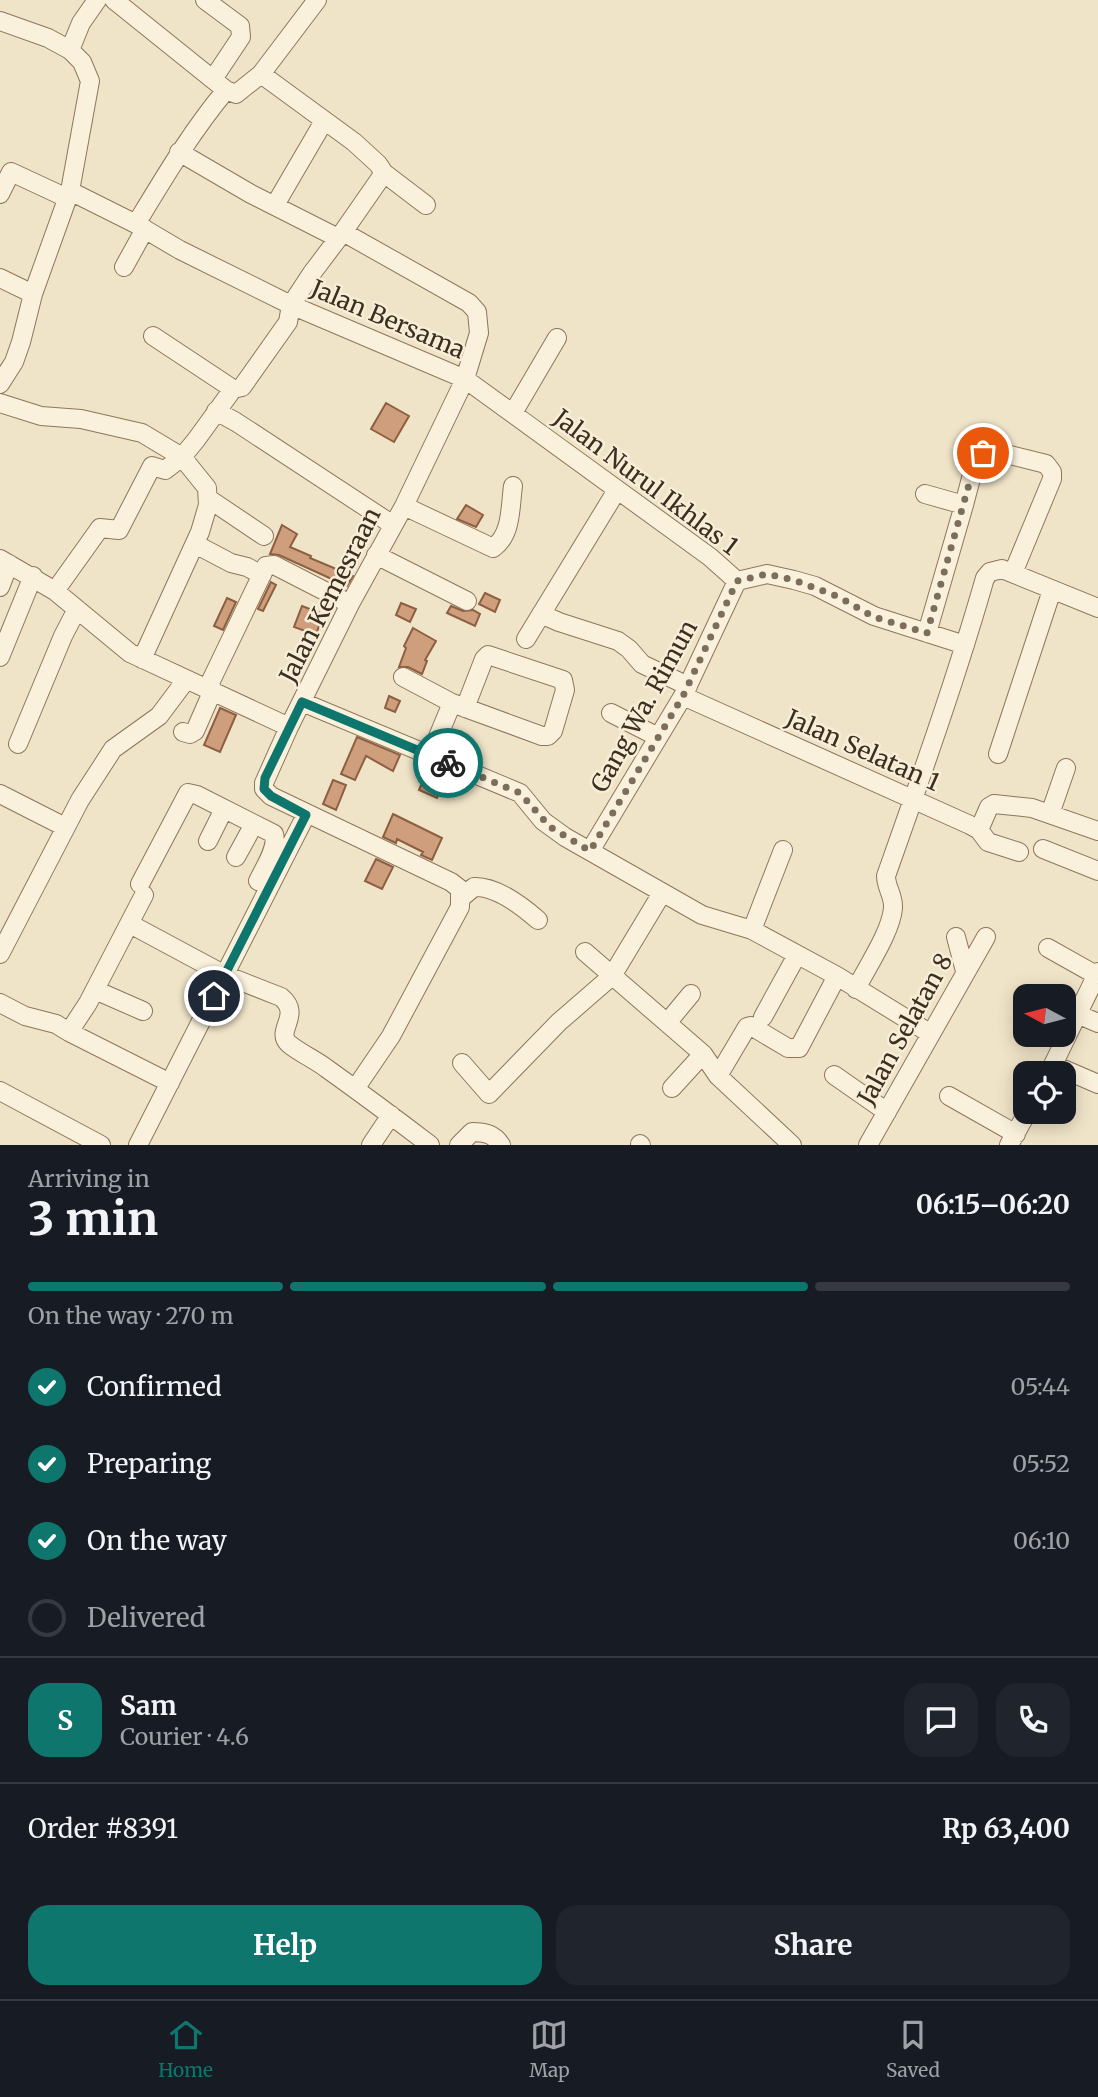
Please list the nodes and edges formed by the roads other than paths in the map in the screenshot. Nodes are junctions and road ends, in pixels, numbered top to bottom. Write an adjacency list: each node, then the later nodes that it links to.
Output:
1 (97, 0): 6 (street)
2 (114, 0): 8 (street)
3 (205, 0): 8 (street)
4 (317, 0): 7 (street)
5 (0, 21): 6 (street)
6 (70, 50): 13 (street)
7 (261, 74): 8 (street); 9 (street)
8 (219, 85): 10 (street)
9 (324, 121): 11 (street); 14 (street)
10 (179, 152): 14 (street); 16 (street)
11 (384, 173): 15 (street); 17 (street)
12 (0, 194): 13 (street, Jalan Bersama)
13 (68, 194): 16 (street, Jalan Bersama); 20 (street)
14 (275, 205): 17 (street)
15 (426, 205)
16 (140, 227): 18 (street); 21 (street, Jalan Bersama)
17 (341, 235): 21 (street); 24 (street, Jalan Kemesraan)
18 (124, 267)
19 (0, 278): 20 (street)
20 (33, 294): 25 (street)
21 (291, 305): 24 (street, Jalan Bersama); 26 (street)
22 (153, 336): 26 (street)
23 (557, 338): 29 (street)
24 (465, 379): 29 (street, Jalan Nurul Ikhlas 1); 36 (street, Jalan Kemesraan)
25 (0, 384)
26 (233, 389): 28 (street)
27 (0, 403): 30 (street)
28 (216, 411): 30 (street); 37 (street)
29 (513, 413): 32 (street, Jalan Nurul Ikhlas 1)
30 (182, 457): 34 (street); 48 (street)
31 (513, 486): 36 (street)
32 (617, 490): 45 (street, Jalan Nurul Ikhlas 1); 53 (street)
33 (925, 494): 35 (street)
34 (209, 499): 38 (street); 39 (street)
35 (964, 505): 43 (street); 54 (street)
36 (404, 506): 37 (street, Jalan Kemesraan)
37 (393, 525): 40 (street, Jalan Kemesraan)
38 (264, 536)
39 (195, 544): 42 (street); 58 (street)
40 (376, 555): 49 (street); 51 (street, Jalan Kemesraan)
41 (5, 562): 44 (street); 46 (street)
42 (264, 570): 51 (street); 61 (street)
43 (1013, 573): 47 (street); 56 (street)
44 (33, 576): 48 (street); 57 (street)
45 (737, 581): 54 (street, Jalan Nurul Ikhlas 1); 62 (street, Gang Wa. Rimun)
46 (0, 587)
47 (1052, 590): 50 (street); 70 (street)
48 (55, 591): 52 (street)
49 (467, 601)
50 (1097, 602)
51 (350, 604): 63 (street, Jalan Kemesraan)
52 (77, 609): 58 (street); 69 (street)
53 (541, 614): 55 (street); 62 (street, Jalan Selatan 1)
54 (927, 633): 56 (street, Jalan Nurul Ikhlas 1)
55 (526, 639)
56 (965, 645): 74 (street)
57 (0, 657)
58 (142, 659): 60 (street)
59 (403, 677): 64 (street)
60 (186, 680): 61 (street); 79 (street)
61 (211, 689): 66 (street); 67 (street)
62 (686, 691): 68 (street, Gang Wa. Rimun); 74 (street, Jalan Selatan 1)
63 (302, 702): 66 (street, Jalan Kemesraan); 71 (street)
64 (458, 706): 64 (street); 71 (street)
65 (611, 713): 68 (street)
66 (289, 727): 77 (street, Jalan Kemesraan)
67 (183, 732)
68 (658, 737): 86 (street, Gang Wa. Rimun)
69 (18, 744)
70 (998, 754)
71 (430, 756): 86 (street)
72 (1066, 768): 76 (street)
73 (0, 794): 79 (street)
74 (914, 801): 80 (street, Jalan Selatan 1); 107 (street)
75 (224, 809): 78 (street); 83 (street); 94 (street)
76 (1051, 814): 80 (street); 81 (street)
77 (304, 819): 82 (street); 92 (street); 104 (street)
78 (254, 824): 82 (street); 88 (street)
79 (65, 827): 100 (street)
80 (979, 830): 87 (street, Jalan Selatan 1)
81 (1098, 831)
82 (274, 834): 90 (street)
83 (208, 841)
84 (1043, 849): 89 (street)
85 (783, 850): 95 (street)
86 (590, 851): 91 (street)
87 (1019, 852)
88 (236, 858)
89 (1098, 871)
90 (258, 881)
91 (662, 893): 95 (street); 105 (street)
92 (461, 898): 93 (street); 127 (street)
93 (538, 920)
94 (130, 924): 104 (street); 108 (street)
95 (752, 930): 101 (street)
96 (956, 937): 102 (street)
97 (986, 937): 102 (street, Jalan Selatan 8)
98 (1048, 948): 103 (street)
99 (585, 951): 105 (street)
100 (0, 954)
101 (797, 955): 106 (street); 113 (street)
102 (965, 971): 117 (street, Jalan Selatan 8)
103 (1097, 973): 112 (street)
104 (225, 975): 124 (street); 127 (street)
105 (612, 976): 114 (street); 120 (street)
106 (837, 976): 107 (street); 122 (street)
107 (856, 989): 117 (street)
108 (95, 990): 111 (street); 116 (street)
109 (691, 993): 114 (street)
110 (0, 1003): 116 (street)
111 (143, 1011)
112 (1077, 1014): 115 (street); 119 (street)
113 (763, 1017)
114 (667, 1023): 118 (street)
115 (1098, 1023)
116 (69, 1032): 124 (street)
117 (931, 1034): 130 (street, Jalan Selatan 8)
118 (703, 1054): 122 (street); 126 (street)
119 (1055, 1061)
120 (462, 1063)
121 (834, 1075): 130 (street)
122 (718, 1076): 140 (street)
123 (1076, 1077): 125 (street)
124 (170, 1083): 135 (street)
125 (1098, 1084)
126 (672, 1088)
127 (355, 1089): 131 (street)
128 (0, 1091): 134 (street)
129 (949, 1097): 132 (street)
130 (887, 1112): 133 (street, Jalan Selatan 8)
131 (391, 1115): 136 (street); 137 (street)
132 (1013, 1139)
133 (872, 1144)
134 (102, 1145)
135 (138, 1145)
136 (372, 1145)
137 (430, 1145)
138 (459, 1145): 139 (street)
139 (501, 1145)
140 (792, 1145)

